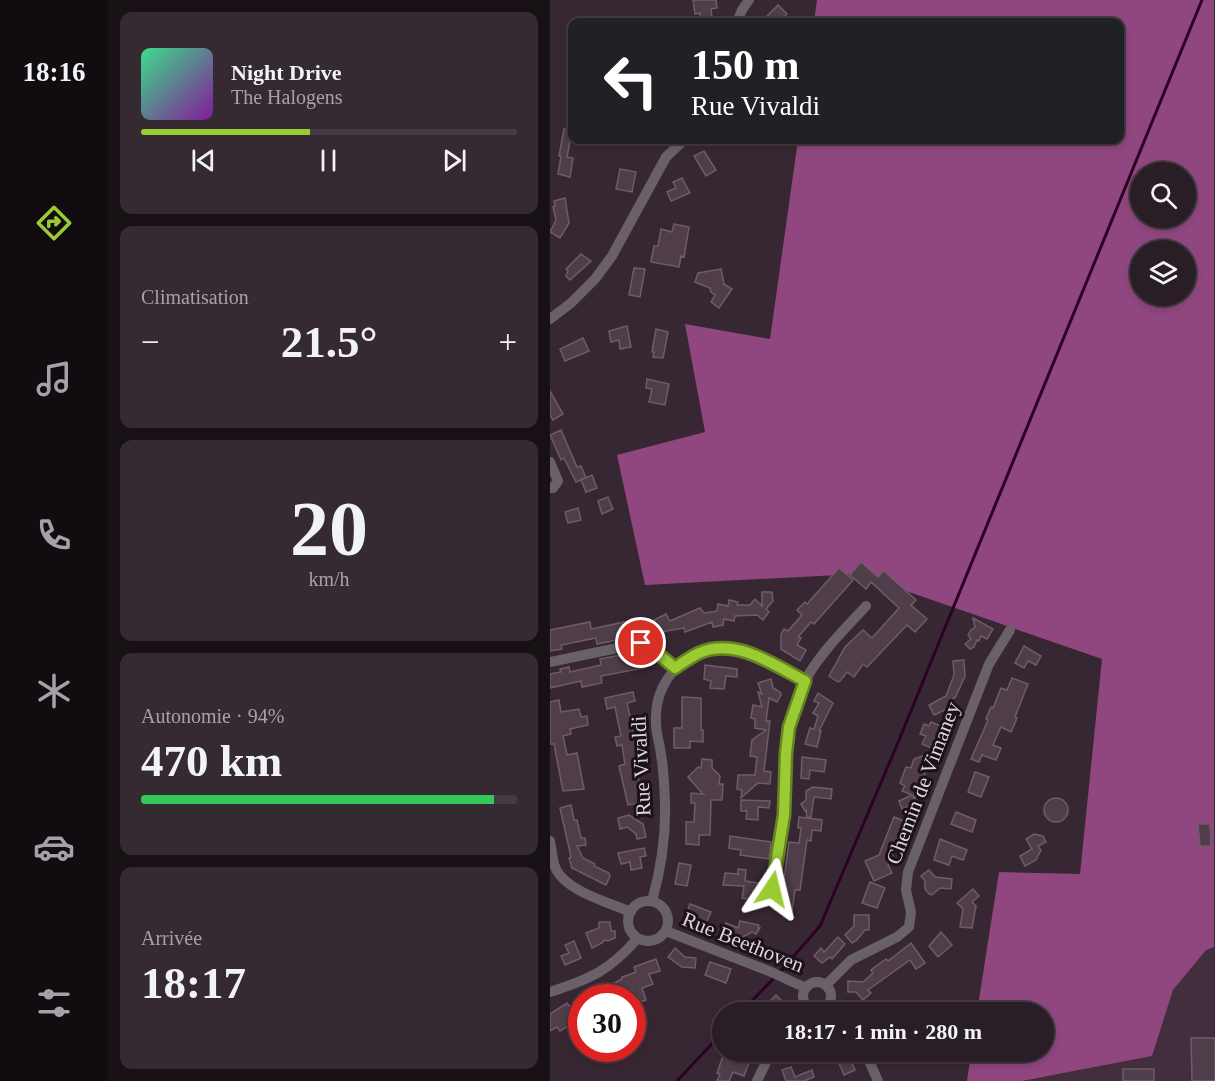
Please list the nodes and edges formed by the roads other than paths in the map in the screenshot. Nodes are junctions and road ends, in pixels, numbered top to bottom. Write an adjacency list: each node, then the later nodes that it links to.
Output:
1 (749, 0): 2 (street)
2 (739, 18)
3 (680, 144): 4 (street)
4 (550, 319)
5 (550, 462): 6 (street)
6 (550, 488)
7 (866, 606): 11 (street)
8 (1010, 630): 18 (street, Chemin de Vimaney)
9 (550, 662): 10 (street)
10 (675, 668): 11 (street, Rue Vivaldi); 14 (street, Rue Vivaldi)
11 (805, 681): 13 (street)
12 (550, 841): 15 (street)
13 (772, 889)
14 (652, 901): 15 (street); 16 (street)
15 (631, 912): 17 (street)
16 (666, 931): 17 (street); 19 (street, Rue Beethoven)
17 (637, 939): 20 (street)
18 (826, 986): 19 (street); 22 (street)
19 (806, 988): 21 (street)
20 (550, 992)
21 (804, 1002)
22 (831, 1002)
23 (766, 1062): 25 (street)
24 (869, 1062): 26 (street)
25 (757, 1081)
26 (878, 1081)

